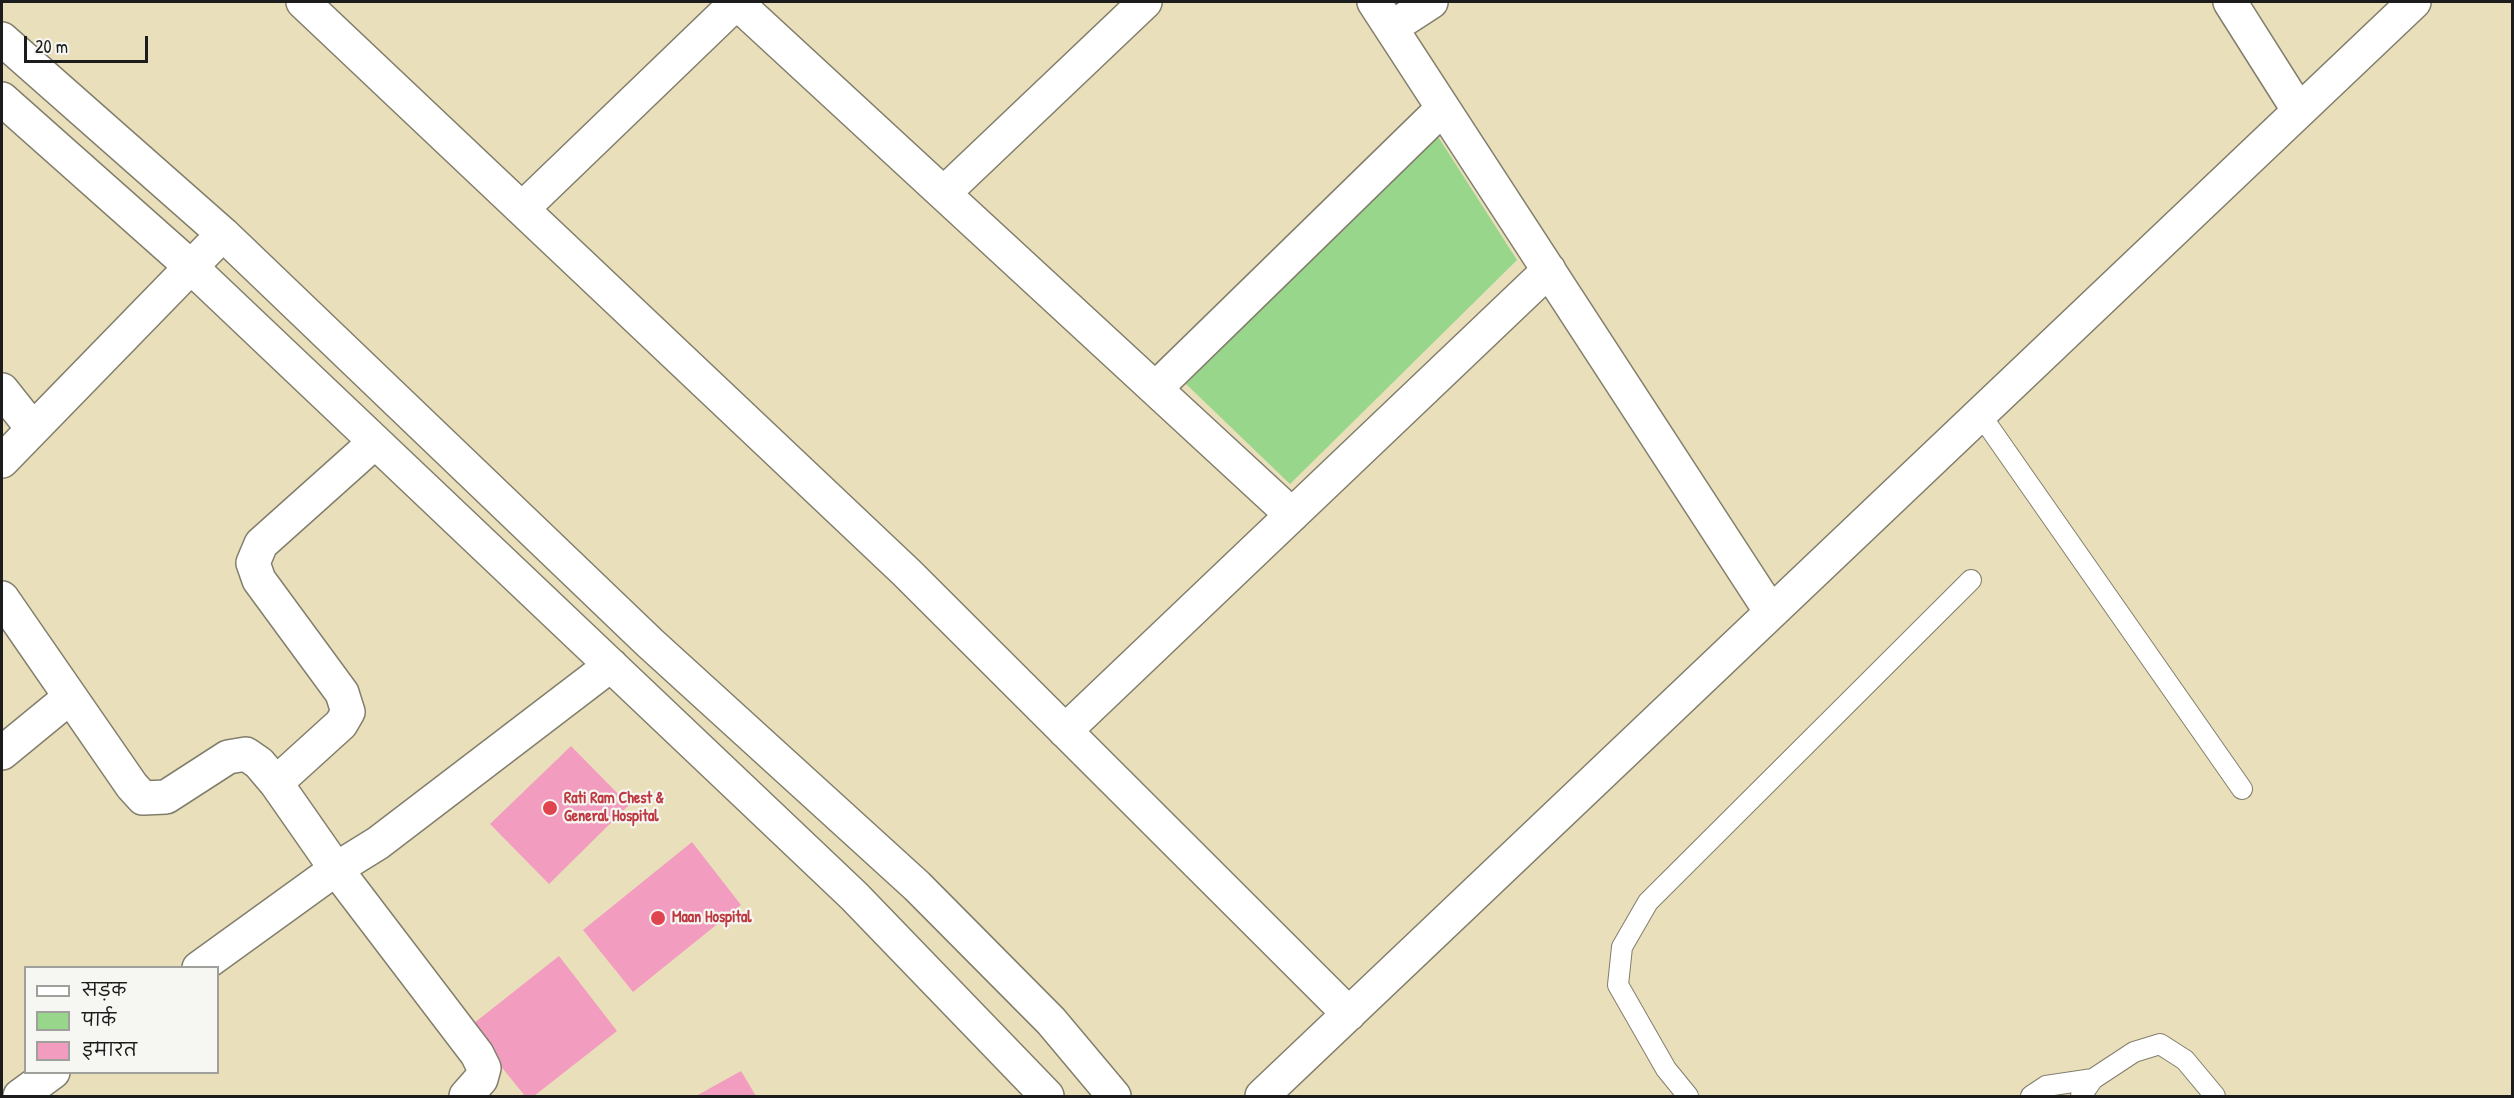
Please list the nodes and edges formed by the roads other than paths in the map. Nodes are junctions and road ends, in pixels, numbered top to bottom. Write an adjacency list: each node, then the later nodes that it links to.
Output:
1 (303, 2): 13 (street)
2 (736, 2): 12 (street); 13 (street)
3 (1145, 2): 12 (street)
4 (1431, 2): 7 (street)
5 (2230, 2): 11 (street)
6 (2414, 2): 11 (street)
7 (1382, 15): 10 (street)
8 (2, 39): 14 (street)
9 (2, 99): 15 (street)
10 (1443, 108): 16 (street); 17 (street)
11 (2299, 111): 19 (street)
12 (944, 193): 17 (street)
13 (522, 209): 29 (street)
14 (223, 234): 15 (street); 41 (street)
15 (190, 267): 20 (street); 21 (street)
16 (1549, 270): 23 (street); 26 (street)
17 (1156, 388): 23 (street)
18 (2, 390): 20 (street)
19 (1980, 414): 26 (street); 32 (lane)
20 (33, 429): 22 (street)
21 (375, 442): 27 (street); 31 (street)
22 (2, 461)
23 (1292, 514): 29 (street)
24 (1971, 580): 43 (lane)
25 (2, 598): 28 (street)
26 (1771, 612): 35 (street)
27 (610, 665): 33 (street); 40 (street)
28 (69, 698): 30 (street); 31 (street)
29 (1065, 731): 35 (street)
30 (2, 753)
31 (276, 783): 33 (street)
32 (2242, 789)
33 (336, 869): 34 (street); 39 (street)
34 (202, 966)
35 (1349, 1014): 42 (street)
36 (50, 1074): 38 (street)
37 (2093, 1079): 44 (lane); 45 (lane); 46 (lane)
38 (20, 1096)
39 (465, 1096)
40 (1047, 1096)
41 (1114, 1096)
42 (1262, 1096)
43 (1688, 1096)
44 (2031, 1096)
45 (2081, 1096)
46 (2215, 1096)

